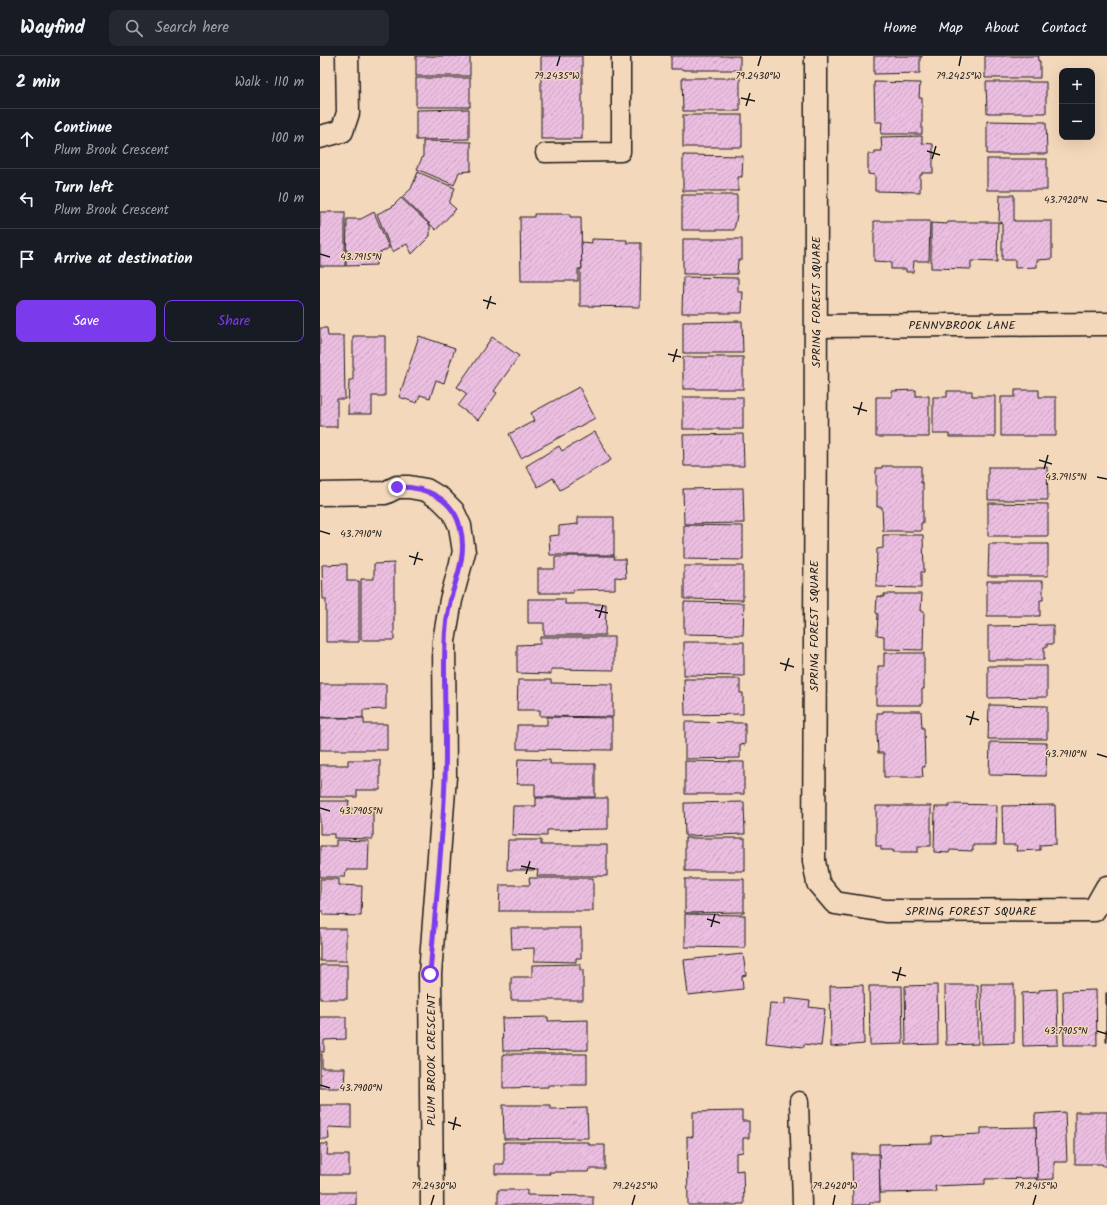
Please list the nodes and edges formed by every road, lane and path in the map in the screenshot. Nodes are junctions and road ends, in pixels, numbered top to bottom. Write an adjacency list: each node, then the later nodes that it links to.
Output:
1 (347, 56): 4 (street)
2 (621, 56): 5 (lane)
3 (816, 56): 7 (street, SPRING FOREST SQUARE)
4 (320, 136)
5 (545, 153)
6 (1107, 324): 7 (street, PENNYBROOK LANE)
7 (817, 326): 9 (street, SPRING FOREST SQUARE)
8 (320, 494): 11 (street, PLUM BROOK CRESCENT)
9 (1107, 887)
10 (799, 1101): 12 (lane)
11 (432, 1205)
12 (802, 1205)

